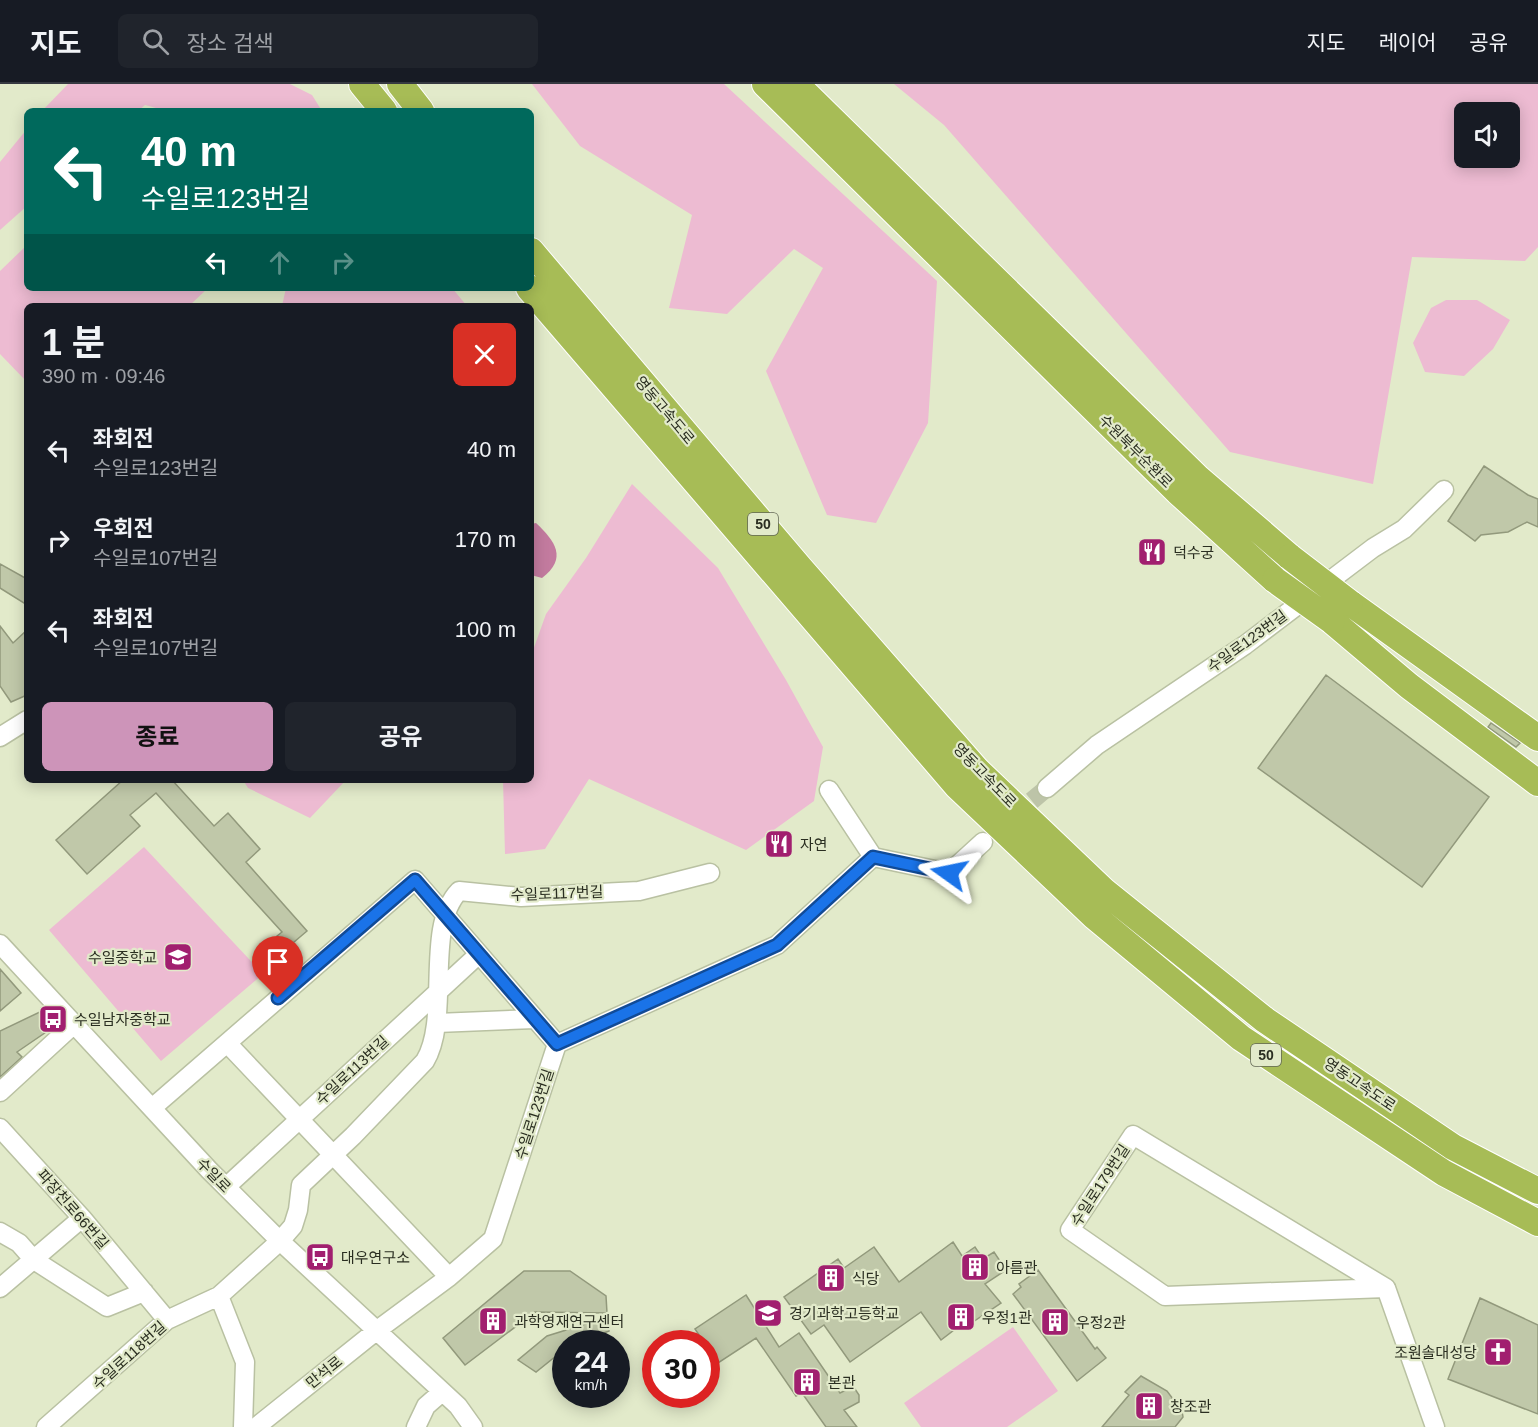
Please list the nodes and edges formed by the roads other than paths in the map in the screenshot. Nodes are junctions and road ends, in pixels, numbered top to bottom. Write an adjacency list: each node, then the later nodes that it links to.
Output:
1 (362, 84): 5 (highway)
2 (400, 84): 6 (highway)
3 (765, 84): 13 (highway, 수원북부순환로, bridge)
4 (795, 84): 12 (highway, 수원북부순환로, bridge)
5 (382, 108)
6 (419, 108)
7 (534, 254): 34 (highway, 영동고속도로 / 50)
8 (532, 291): 36 (highway, 영동고속도로 / 50)
9 (1444, 490): 14 (street, 수일로123번길)
10 (24, 722): 11 (street)
11 (0, 737)
12 (1538, 738)
13 (1538, 783)
14 (1047, 788)
15 (829, 790): 17 (street)
16 (983, 842): 17 (street)
17 (873, 857): 27 (street)
18 (710, 873): 19 (street, 수일로117번길)
19 (445, 915): 21 (street); 22 (street, 수일로117번길); 26 (street)
20 (0, 944): 25 (street, 수일로)
21 (479, 954): 22 (street, 수일로113번길); 23 (street)
22 (436, 993): 24 (street, 수일로117번길); 30 (street, 수일로113번길)
23 (535, 1019): 24 (street); 27 (street)
24 (437, 1023): 32 (street, 수일로117번길)
25 (74, 1024): 28 (street); 29 (street, 수일로)
26 (227, 1043): 29 (street); 30 (street)
27 (557, 1044): 40 (street, 수일로123번길)
28 (0, 1092)
29 (152, 1108): 33 (street, 수일로)
30 (299, 1119): 32 (street); 33 (street, 수일로113번길)
31 (0, 1128): 35 (street, 파장천로66번길)
32 (333, 1155): 38 (street, 수일로117번길); 40 (street)
33 (226, 1187): 38 (street, 수일로)
34 (1538, 1191)
35 (82, 1218): 39 (street); 43 (street, 파장천로66번길)
36 (1538, 1223)
37 (0, 1232): 39 (street)
38 (280, 1241): 44 (street, 수일로118번길); 46 (street, 수일로)
39 (34, 1260): 41 (street); 43 (street)
40 (449, 1277): 46 (street, 수일로123번길)
41 (0, 1288)
42 (1386, 1288): 42 (street, 수일로179번길); 54 (street)
43 (144, 1292): 45 (street, 파장천로66번길)
44 (219, 1296): 45 (street, 수일로118번길); 50 (street)
45 (167, 1320): 49 (street, 수일로118번길)
46 (376, 1331): 47 (street, 수일로); 48 (street, 만석로)
47 (442, 1392): 52 (street); 53 (street, 수일로)
48 (273, 1420): 51 (street, 만석로)
49 (46, 1427)
50 (243, 1427)
51 (256, 1427)
52 (416, 1427)
53 (473, 1427)
54 (1435, 1427)

